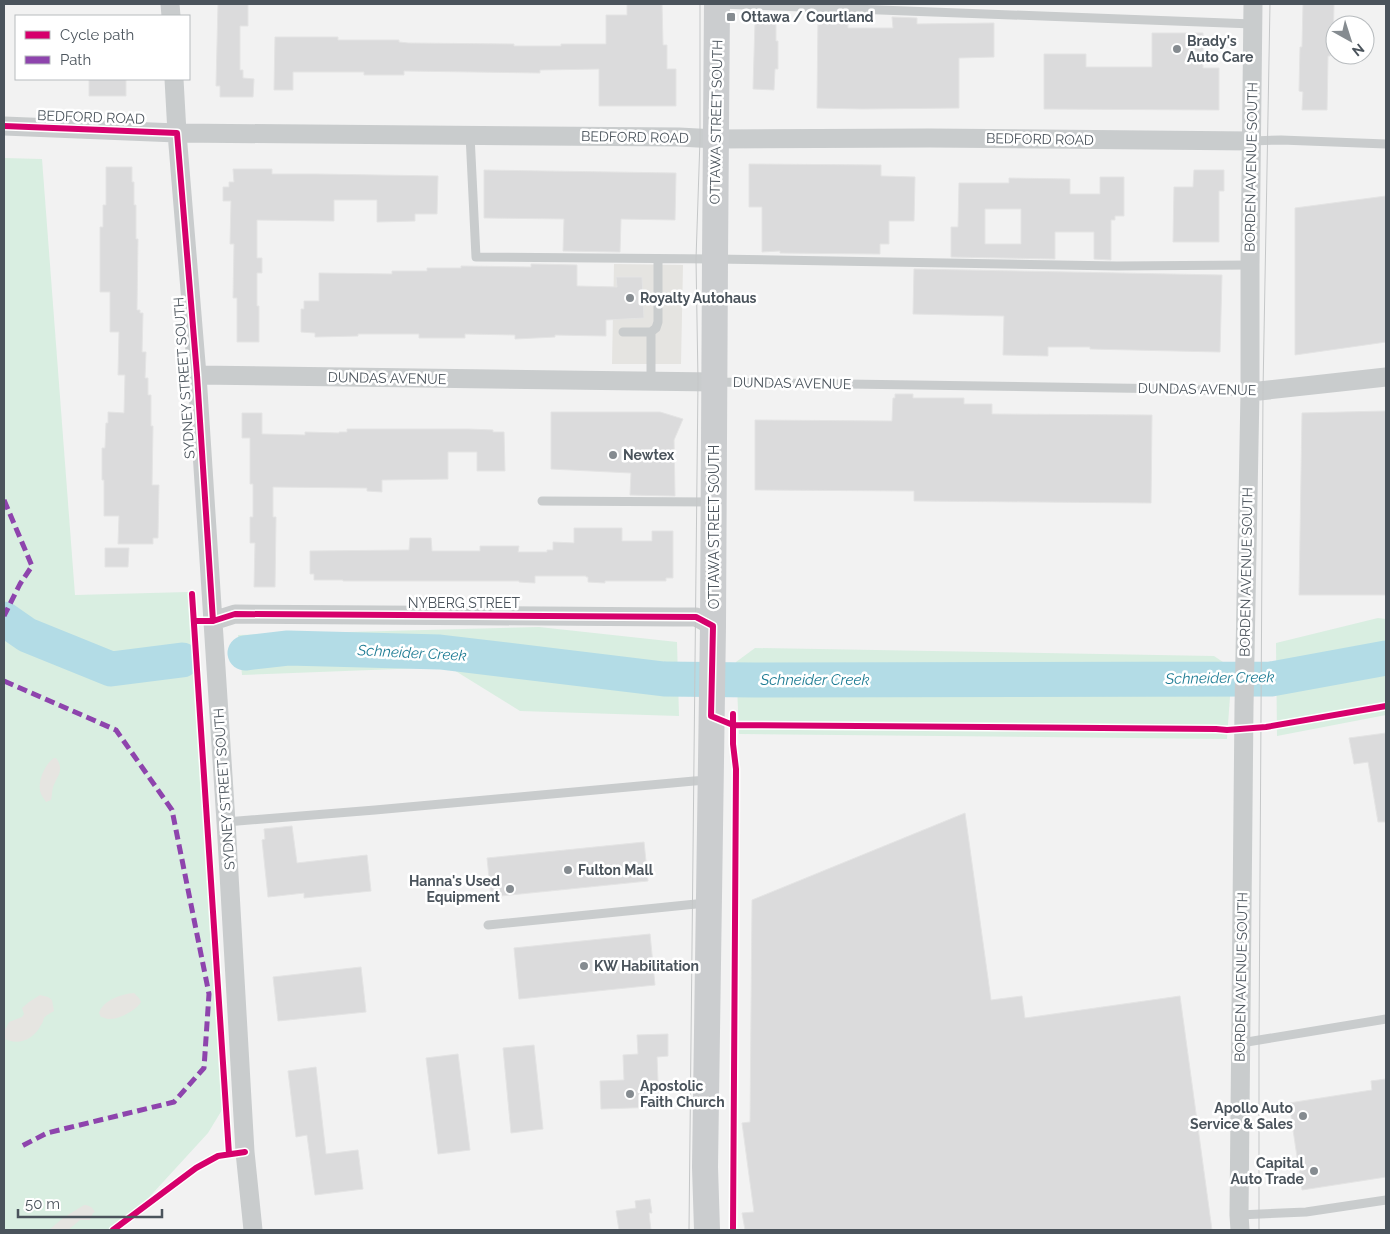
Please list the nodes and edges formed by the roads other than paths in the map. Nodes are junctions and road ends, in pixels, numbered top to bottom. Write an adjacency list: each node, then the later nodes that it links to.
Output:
1 (717, 4): 3 (lane); 8 (main road, OTTAWA STREET SOUTH)
2 (1253, 4): 3 (street, BORDEN AVENUE SOUTH)
3 (1253, 24): 9 (street, BORDEN AVENUE SOUTH)
4 (174, 80): 6 (street, SYDNEY STREET SOUTH)
5 (4, 126): 6 (street, BEDFORD ROAD)
6 (177, 133): 7 (street, BEDFORD ROAD); 16 (street, SYDNEY STREET SOUTH)
7 (470, 135): 8 (street, BEDFORD ROAD); 11 (lane)
8 (716, 139): 9 (street, BEDFORD ROAD); 12 (main road, OTTAWA STREET SOUTH)
9 (1251, 141): 10 (lane, BEDFORD ROAD); 13 (street, BORDEN AVENUE SOUTH)
10 (1386, 144)
11 (658, 259): 12 (lane); 15 (lane)
12 (715, 259): 13 (lane); 19 (main road, OTTAWA STREET SOUTH)
13 (1250, 265): 20 (street, BORDEN AVENUE SOUTH)
14 (623, 332): 15 (lane)
15 (651, 332): 18 (lane)
16 (197, 375): 18 (street, DUNDAS AVENUE); 23 (street, SYDNEY STREET SOUTH)
17 (1386, 377): 20 (street, DUNDAS AVENUE)
18 (651, 381): 19 (street, DUNDAS AVENUE)
19 (714, 382): 20 (lane, DUNDAS AVENUE); 22 (main road, OTTAWA STREET SOUTH)
20 (1250, 392): 30 (street, BORDEN AVENUE SOUTH)
21 (542, 501): 22 (lane)
22 (713, 502): 24 (main road, OTTAWA STREET SOUTH)
23 (213, 621): 24 (street, NYBERG STREET); 26 (street, SYDNEY STREET SOUTH)
24 (714, 626): 25 (main road, OTTAWA STREET SOUTH)
25 (710, 780): 26 (lane); 27 (main road, OTTAWA STREET SOUTH)
26 (226, 822): 33 (street, SYDNEY STREET SOUTH)
27 (708, 903): 28 (lane); 34 (main road, OTTAWA STREET SOUTH)
28 (488, 925)
29 (1386, 1019): 30 (lane)
30 (1241, 1043): 32 (street, BORDEN AVENUE SOUTH)
31 (1386, 1200): 32 (lane)
32 (1240, 1222)
33 (253, 1230)
34 (707, 1230)

